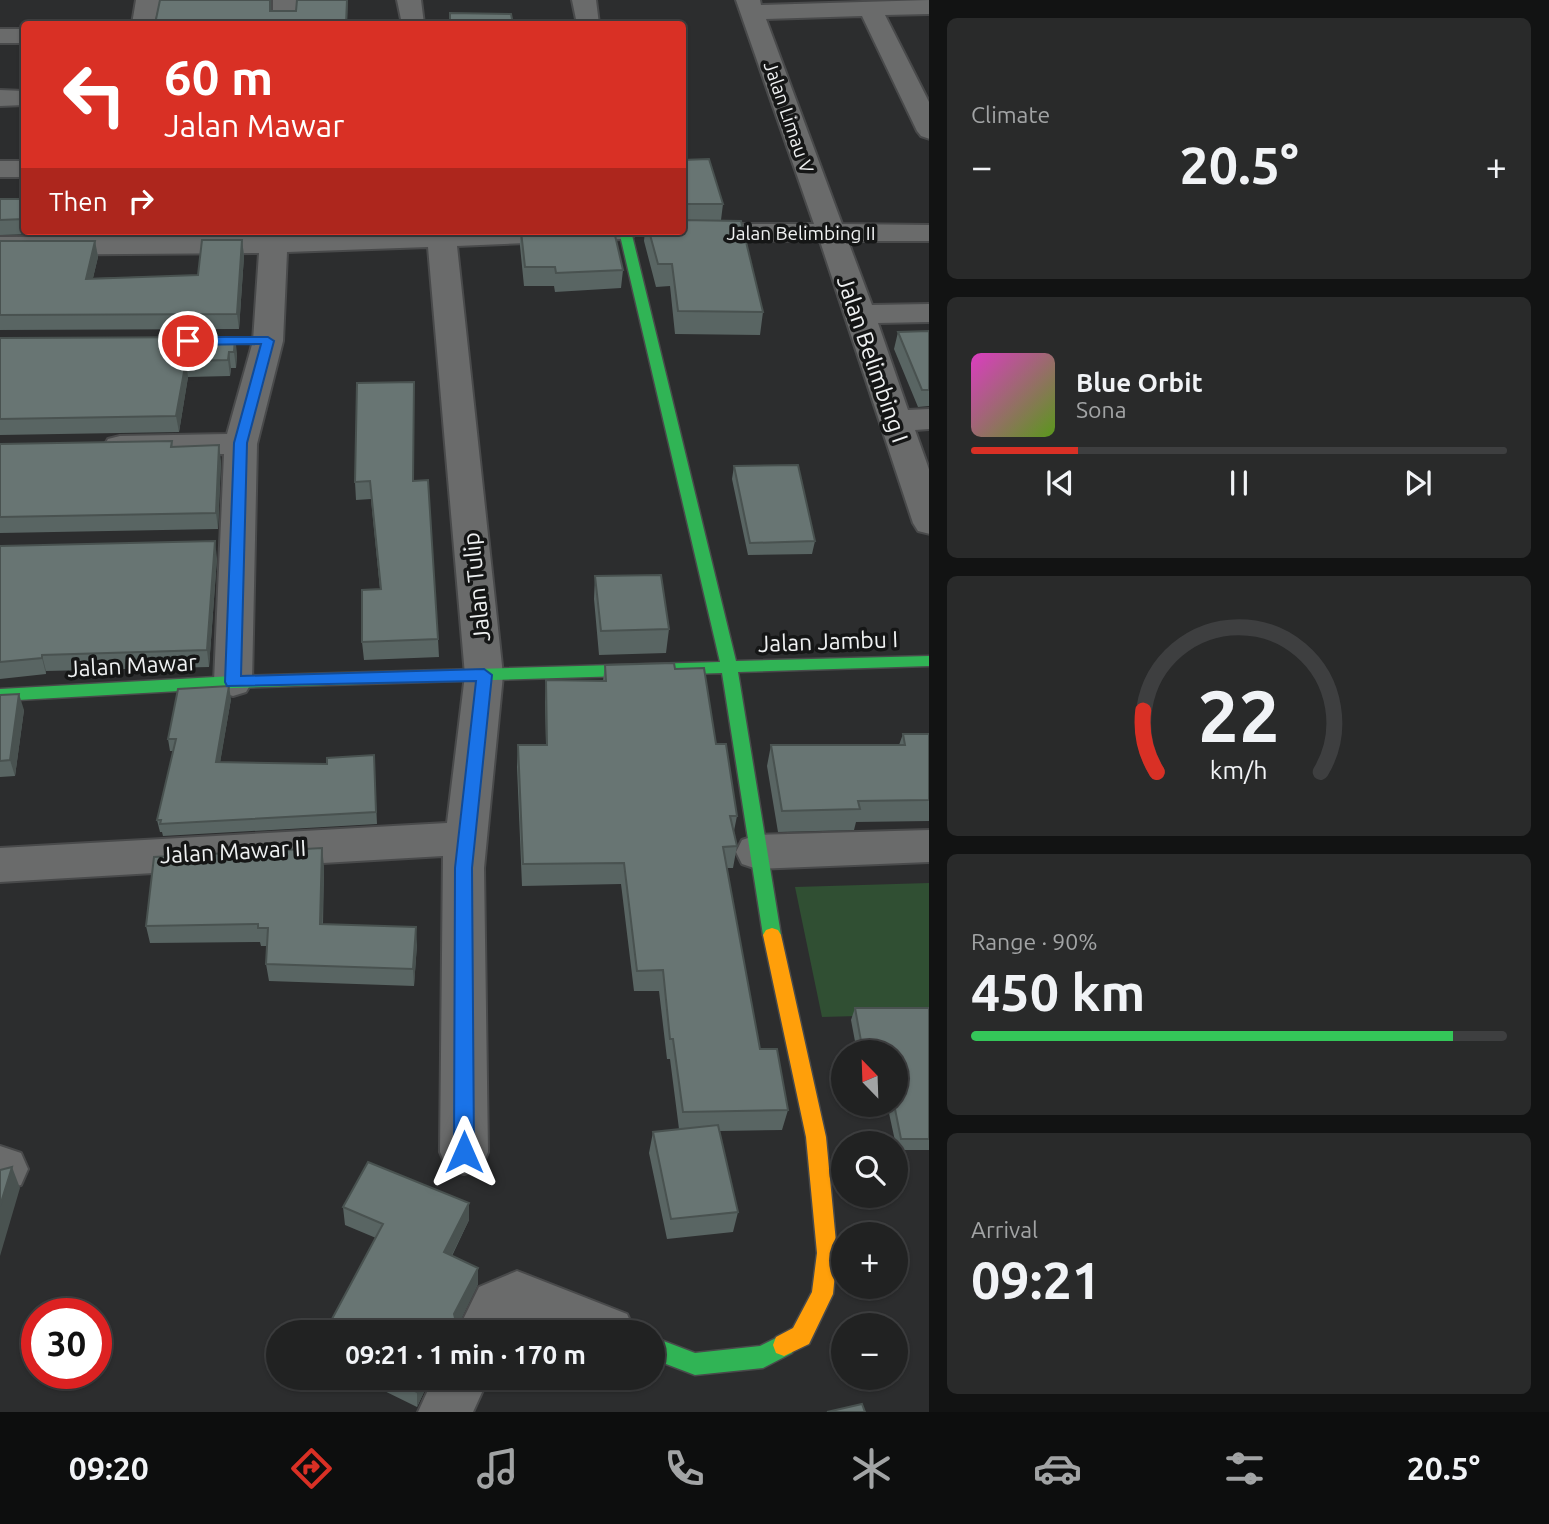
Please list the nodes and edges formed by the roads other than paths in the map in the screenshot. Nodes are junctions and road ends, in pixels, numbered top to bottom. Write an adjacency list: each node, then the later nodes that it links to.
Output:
1 (148, 0): 8 (street)
2 (285, 0): 9 (street)
3 (409, 0): 10 (street)
4 (584, 0): 11 (street)
5 (750, 6): 7 (street); 21 (street, Jalan Limau V)
6 (929, 7): 7 (street)
7 (871, 10): 16 (street)
8 (144, 21)
9 (284, 21)
10 (412, 21)
11 (588, 21)
12 (0, 36): 13 (street)
13 (21, 36)
14 (0, 98): 15 (street)
15 (21, 98)
16 (927, 119)
17 (0, 169): 18 (street)
18 (21, 169)
19 (686, 232): 21 (street, Jalan Belimbing II)
20 (929, 233): 21 (street, Jalan Belimbing II)
21 (830, 234): 28 (street, Jalan Belimbing I)
22 (441, 235): 24 (street); 36 (street, Jalan Tulip)
23 (625, 235): 35 (street)
24 (273, 237): 25 (street); 31 (street)
25 (104, 238): 26 (street)
26 (0, 246)
27 (929, 313): 28 (street)
28 (860, 314): 30 (street, Jalan Belimbing I)
29 (929, 419): 30 (street)
30 (894, 421): 33 (street, Jalan Belimbing I)
31 (241, 443): 32 (street); 37 (street)
32 (94, 446)
33 (929, 523)
34 (929, 661): 35 (street, Jalan Jambu I)
35 (729, 666): 36 (street, Jalan Mawar); 41 (street)
36 (484, 675): 37 (street, Jalan Mawar); 39 (street, Jalan Tulip)
37 (233, 682): 38 (street, Jalan Mawar)
38 (0, 695)
39 (466, 838): 42 (street, Jalan Mawar II); 43 (street, Jalan Tulip)
40 (929, 846): 41 (street)
41 (757, 852): 46 (street)
42 (0, 865)
43 (464, 1152)
44 (489, 1320): 45 (street)
45 (578, 1320)
46 (665, 1353)
47 (456, 1390): 48 (street)
48 (445, 1412)

